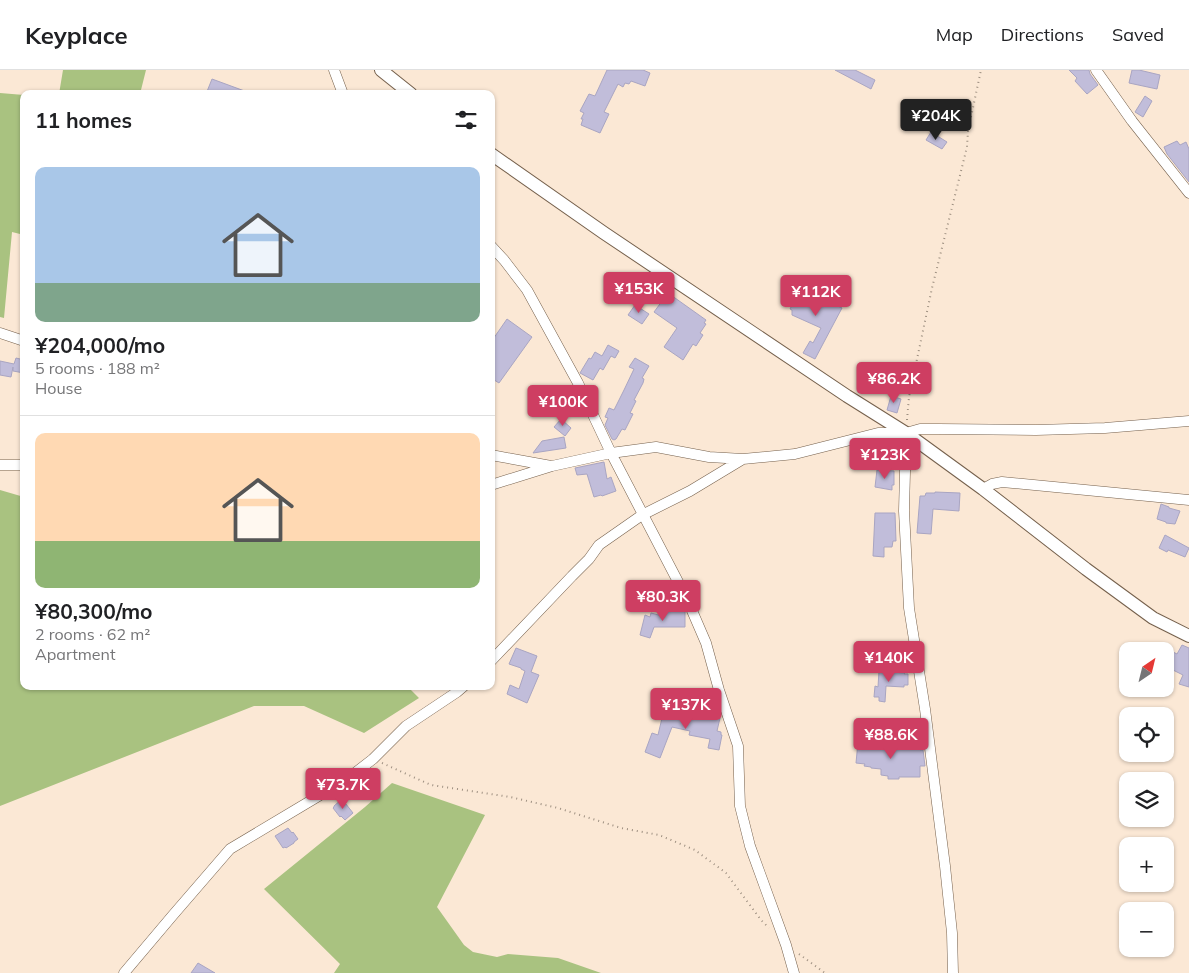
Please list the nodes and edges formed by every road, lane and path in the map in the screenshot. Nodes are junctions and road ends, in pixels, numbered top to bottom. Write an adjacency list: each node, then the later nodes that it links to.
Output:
1 (334, 70): 5 (street)
2 (381, 70): 6 (street)
3 (981, 70): 13 (path)
4 (1096, 70): 8 (street)
5 (342, 90)
6 (405, 90)
7 (495, 157): 13 (street)
8 (1189, 193)
9 (495, 250): 14 (street)
10 (0, 332): 11 (street)
11 (20, 340)
12 (1189, 421): 13 (street)
13 (906, 433): 16 (street); 21 (street); 32 (street)
14 (611, 453): 16 (street); 19 (street); 23 (street)
15 (495, 456): 19 (street)
16 (743, 459): 23 (street)
17 (20, 465): 18 (street)
18 (0, 466)
19 (552, 466): 20 (street)
20 (495, 484)
21 (983, 489): 22 (street); 24 (street)
22 (1189, 500)
23 (642, 515): 25 (street); 28 (street)
24 (1189, 636)
25 (495, 657)
26 (459, 690): 27 (street)
27 (373, 759): 28 (path); 29 (street)
28 (786, 944): 30 (street); 31 (path)
29 (124, 973)
30 (794, 973)
31 (825, 973)
32 (953, 973)

